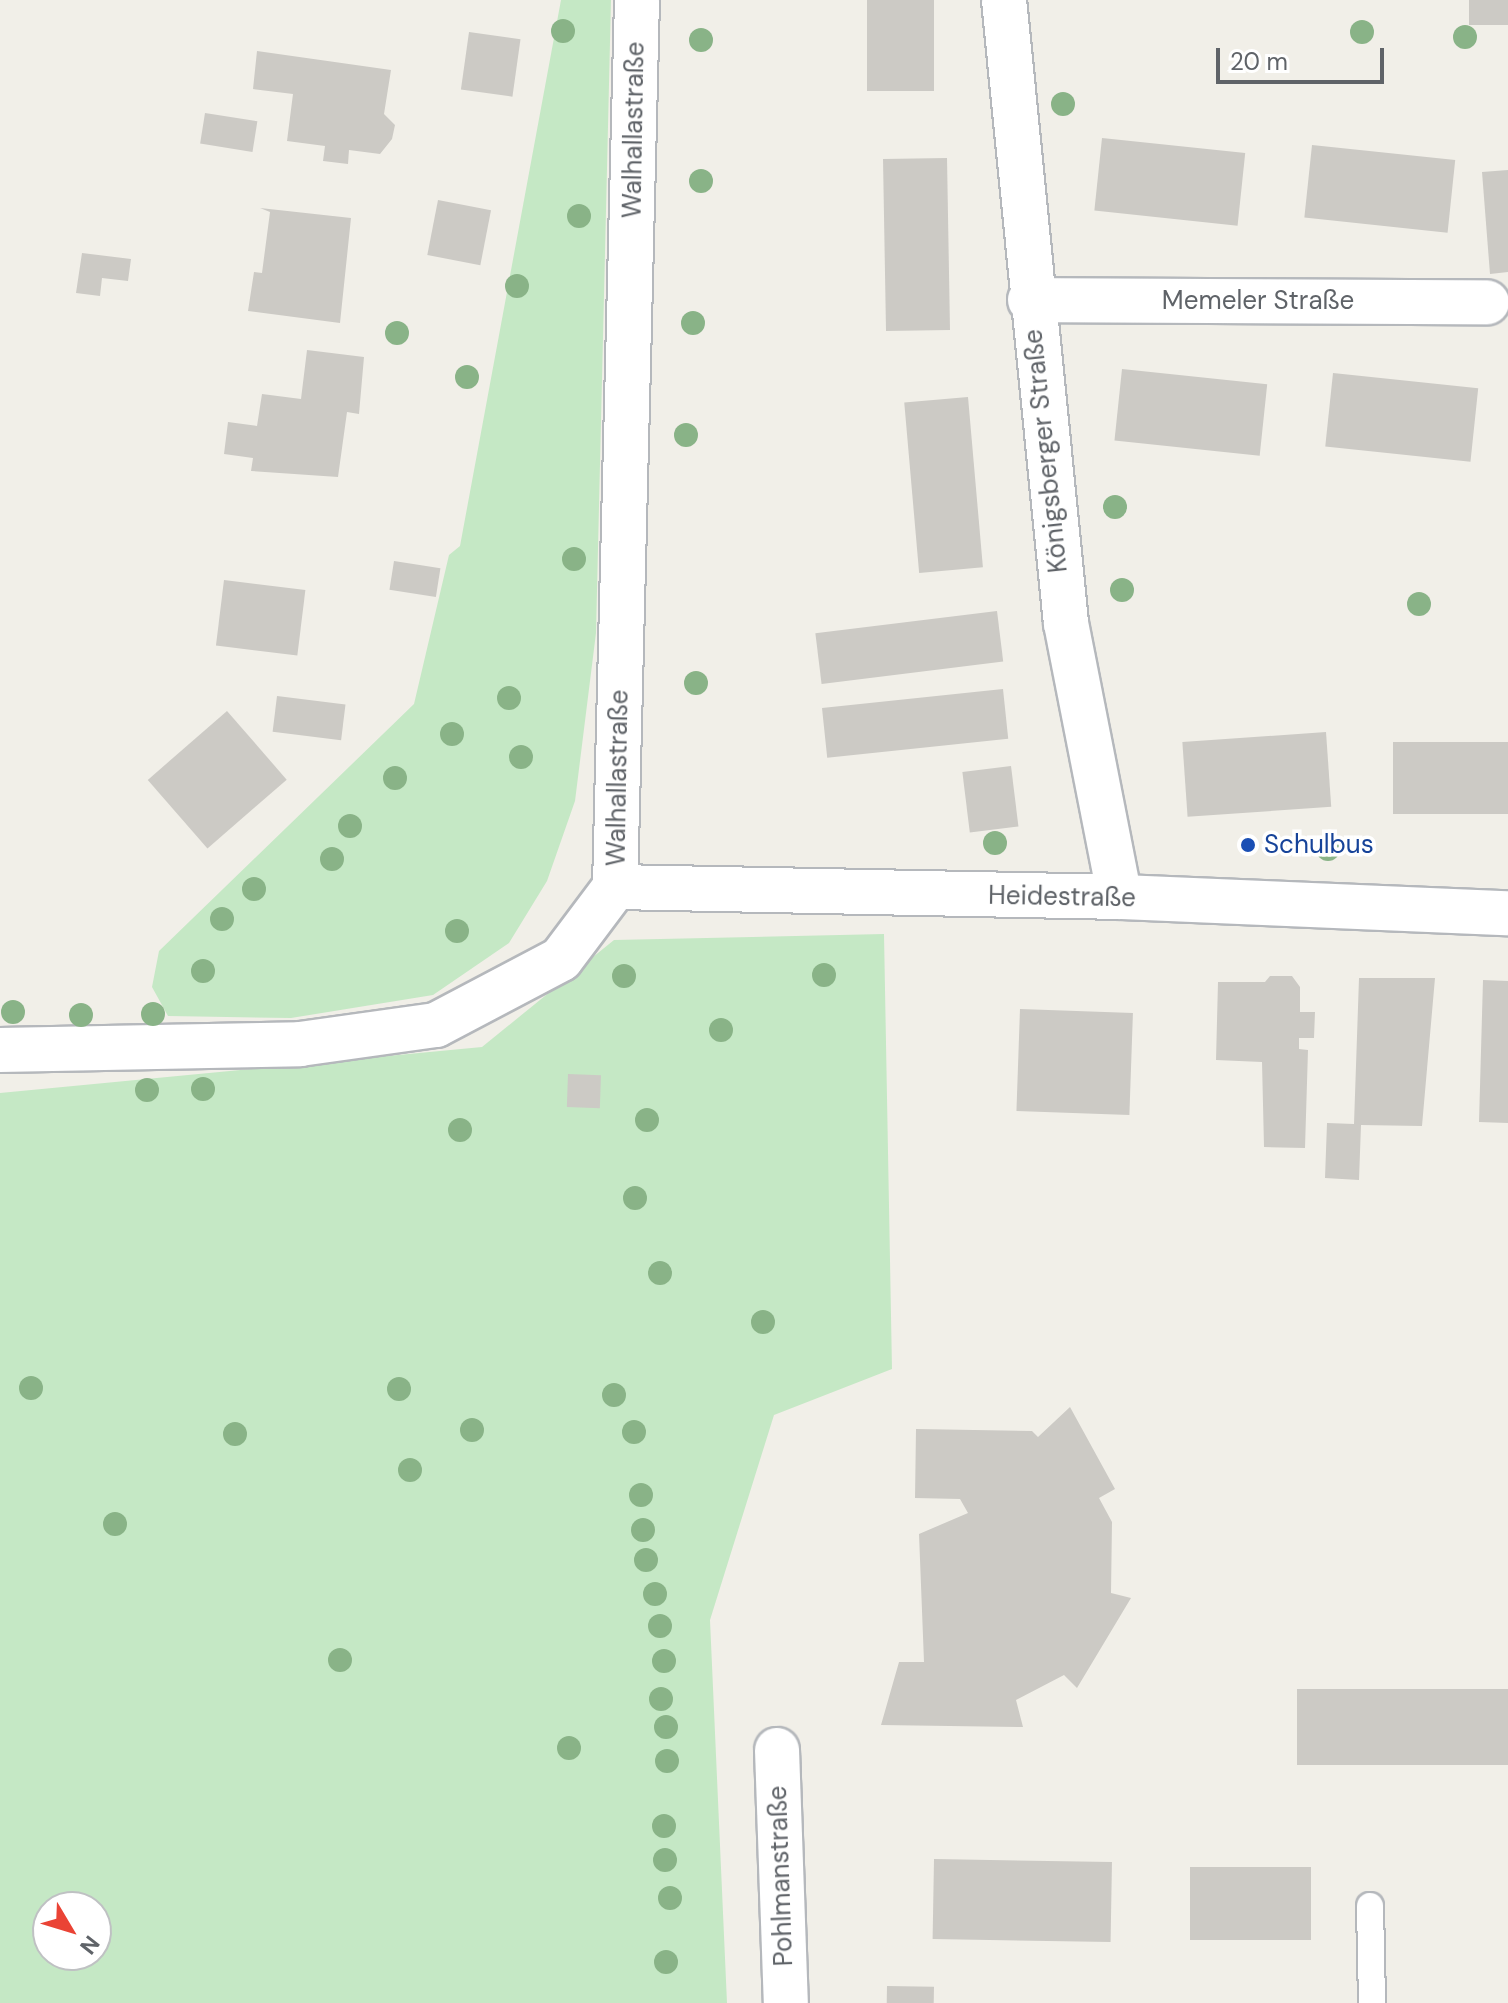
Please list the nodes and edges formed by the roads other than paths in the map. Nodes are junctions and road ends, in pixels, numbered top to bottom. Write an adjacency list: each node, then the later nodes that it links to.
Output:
1 (637, 0): 5 (street, Walhallastraße)
2 (1004, 0): 3 (street, Königsberger Straße)
3 (1030, 300): 4 (street, Memeler Straße); 6 (street, Königsberger Straße)
4 (1498, 300)
5 (615, 887): 6 (street, Heidestraße); 8 (street, Walhallastraße)
6 (1120, 897): 7 (street, Heidestraße)
7 (1508, 913)
8 (0, 1050)
9 (777, 1750): 11 (street, Pohlmanstraße)
10 (1370, 1906): 12 (lane)
11 (786, 2003)
12 (1372, 2003)

